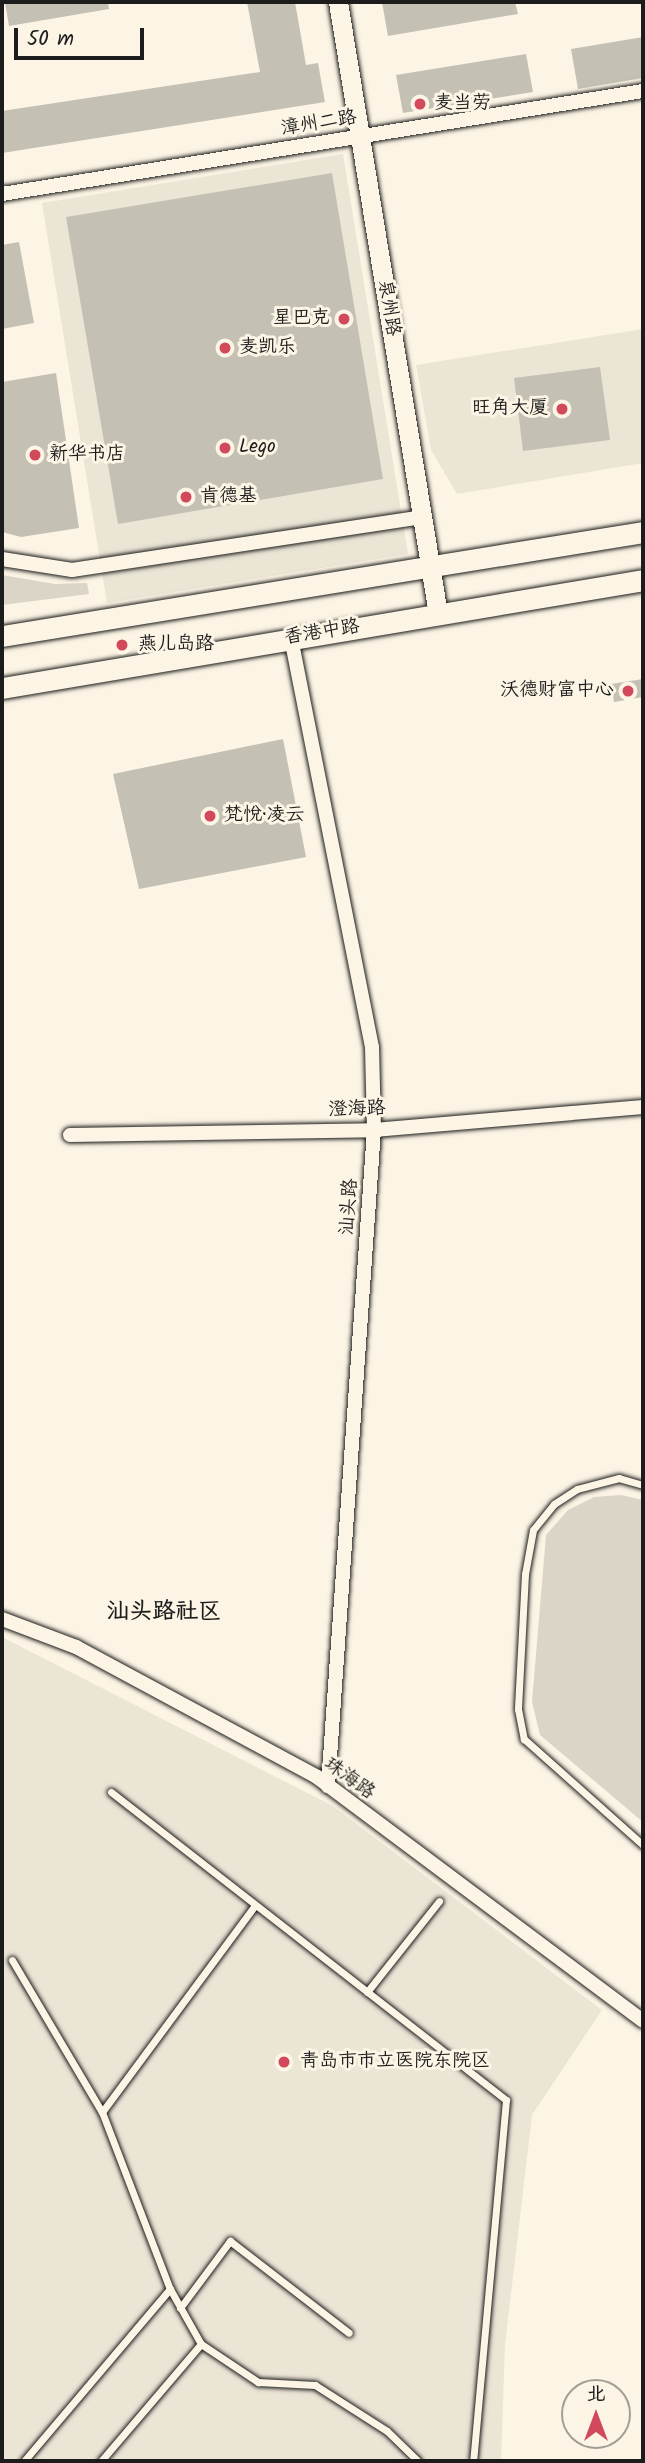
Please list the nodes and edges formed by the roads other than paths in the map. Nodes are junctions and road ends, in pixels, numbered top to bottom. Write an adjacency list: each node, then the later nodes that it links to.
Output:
1 (338, 2): 3 (street, 泉州路)
2 (643, 91): 3 (street, 漳州二路)
3 (361, 136): 4 (street, 漳州二路); 5 (street, 泉州路)
4 (2, 194)
5 (422, 517): 7 (street); 8 (street, 泉州路)
6 (643, 533): 8 (main road)
7 (2, 559)
8 (430, 569): 10 (street, 泉州路); 11 (main road)
9 (643, 580): 10 (main road, 香港中路)
10 (438, 614): 12 (main road, 香港中路)
11 (2, 636)
12 (291, 638): 13 (main road, 香港中路); 15 (street, 汕头路)
13 (2, 688)
14 (643, 1107): 15 (street, 澄海路)
15 (374, 1130): 16 (street, 澄海路); 19 (street, 汕头路)
16 (71, 1135)
17 (643, 1485): 21 (lane)
18 (2, 1619): 19 (street, 珠海路)
19 (328, 1786): 26 (street, 珠海路)
20 (111, 1792): 23 (lane)
21 (643, 1844)
22 (439, 1901): 25 (lane)
23 (255, 1905): 25 (lane); 27 (lane)
24 (12, 1960): 27 (lane)
25 (367, 1992): 35 (lane)
26 (643, 2021)
27 (102, 2112): 28 (lane)
28 (170, 2289): 29 (lane); 32 (lane)
29 (180, 2308): 30 (lane); 31 (lane)
30 (349, 2333)
31 (201, 2344): 33 (lane); 34 (lane)
32 (24, 2461)
33 (102, 2461)
34 (418, 2461)
35 (473, 2461)

